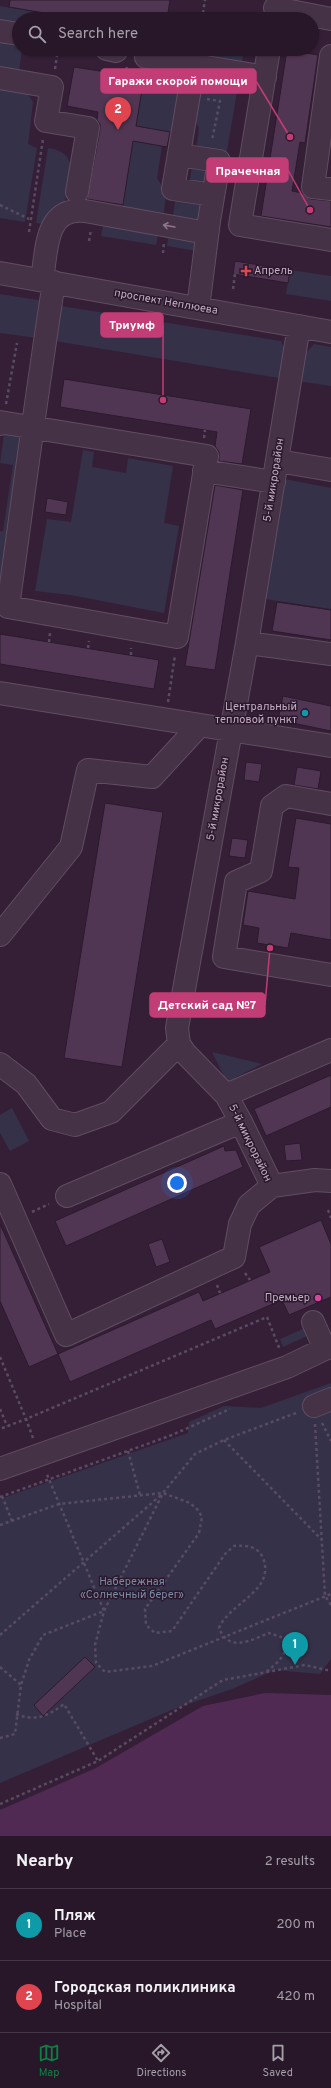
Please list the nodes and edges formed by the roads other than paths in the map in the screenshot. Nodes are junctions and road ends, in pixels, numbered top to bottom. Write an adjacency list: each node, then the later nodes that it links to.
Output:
1 (275, 9): 2 (street)
2 (292, 12)
3 (319, 17): 4 (street)
4 (331, 19)
5 (0, 31): 6 (street)
6 (12, 33)
7 (268, 56): 11 (street)
8 (146, 57): 9 (street)
9 (194, 65): 11 (street); 13 (street)
10 (331, 67): 14 (street)
11 (264, 77): 18 (street)
12 (0, 78): 15 (street)
13 (181, 144): 16 (street); 16 (street)
14 (331, 189)
15 (77, 192)
16 (213, 195): 17 (street)
17 (207, 233): 20 (street, one-way to 20); 21 (street)
18 (331, 240)
19 (0, 273): 20 (street, проспект Неплюева)
20 (48, 281): 21 (street, проспект Неплюева); 25 (street)
21 (198, 308): 22 (street, проспект Неплюева)
22 (299, 326): 23 (street, проспект Неплюева); 27 (street, 5-й микрорайон)
23 (331, 332)
24 (0, 424): 25 (street)
25 (34, 426): 28 (street); 29 (street)
26 (331, 470): 27 (street)
27 (276, 471): 28 (street); 30 (street, 5-й микрорайон)
28 (204, 472): 29 (street)
29 (4, 607)
30 (247, 643): 31 (street); 34 (street, 5-й микрорайон)
31 (331, 654)
32 (0, 693): 33 (street)
33 (200, 725): 34 (street); 37 (street)
34 (230, 730): 35 (street); 39 (street, 5-й микрорайон)
35 (331, 746)
36 (331, 804): 38 (street)
37 (0, 935)
38 (331, 975)
39 (179, 1044): 41 (street); 42 (street, 5-й микрорайон)
40 (331, 1050): 42 (street)
41 (0, 1064)
42 (226, 1095): 43 (street, 5-й микрорайон)
43 (241, 1122): 46 (street, 5-й микрорайон); 47 (street)
44 (331, 1181): 46 (street, 5-й микрорайон)
45 (0, 1184): 46 (street)
46 (272, 1186)
47 (66, 1196)
48 (313, 1322): 49 (street)
49 (328, 1347): 50 (street)
50 (0, 1469)

